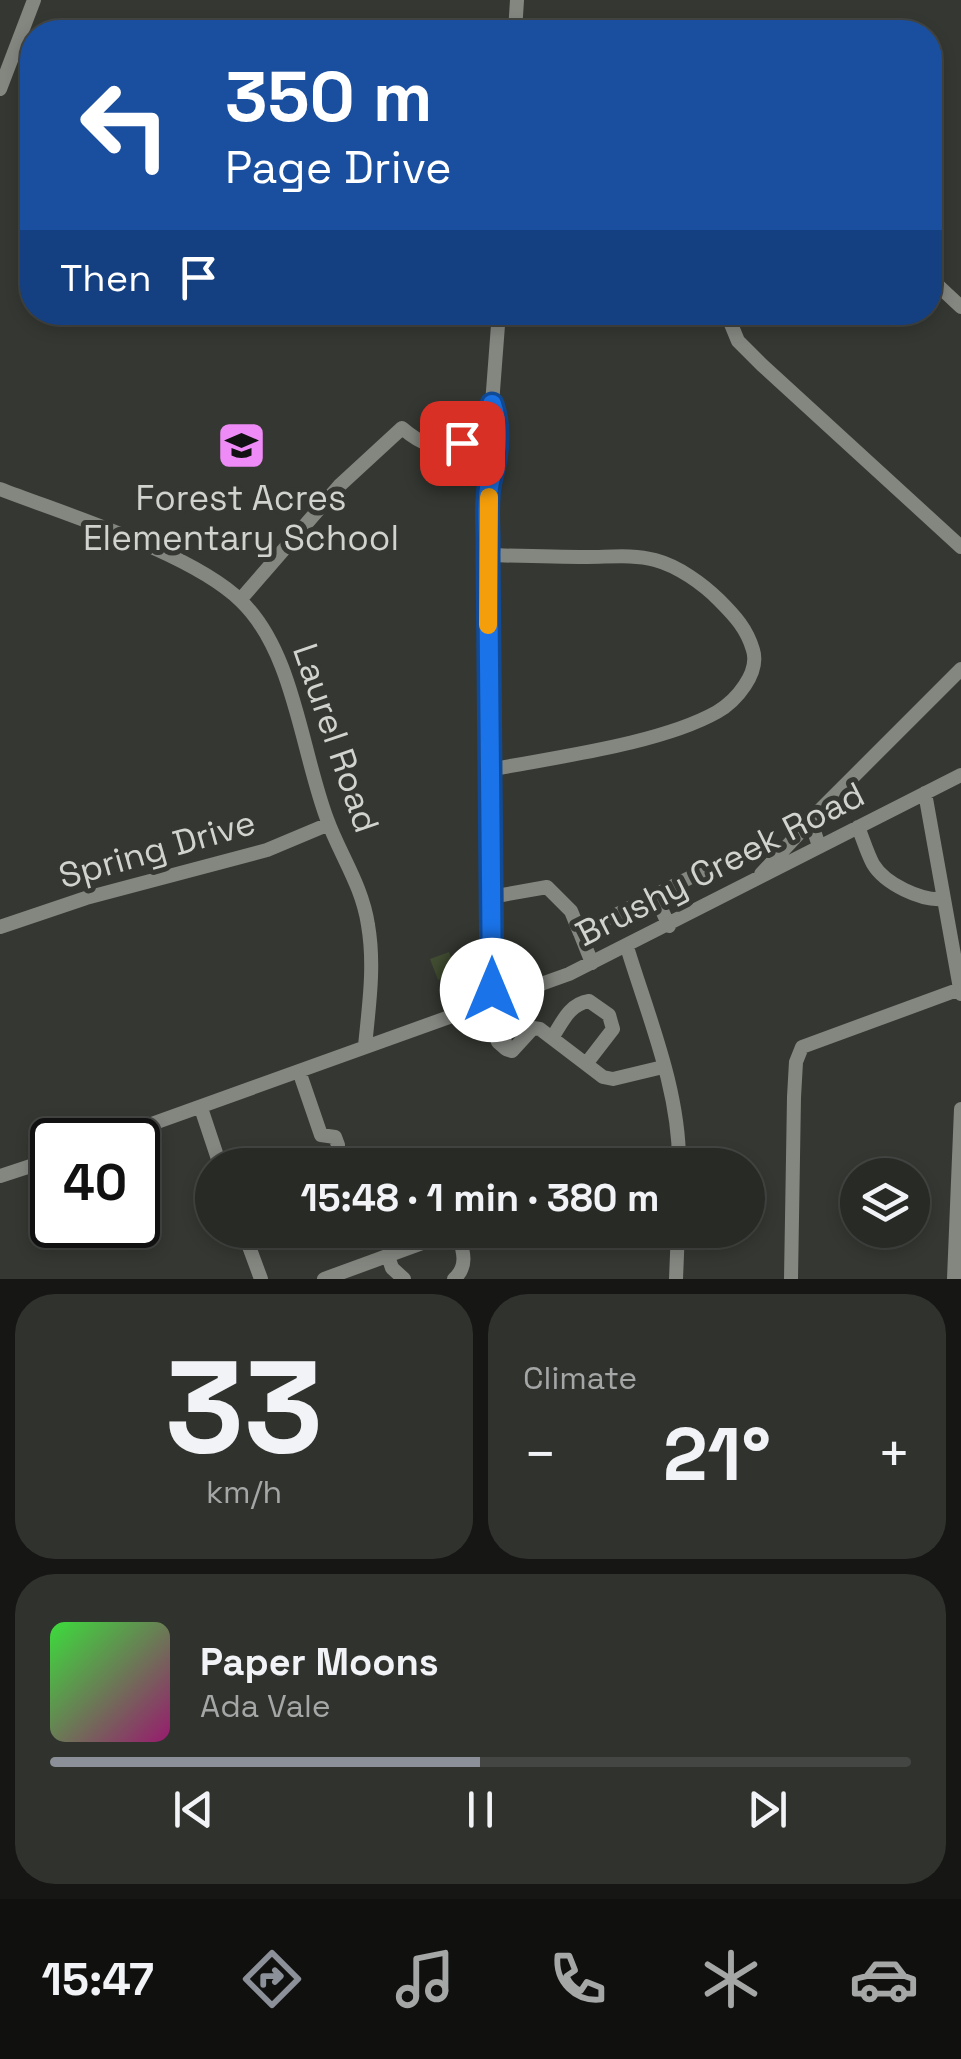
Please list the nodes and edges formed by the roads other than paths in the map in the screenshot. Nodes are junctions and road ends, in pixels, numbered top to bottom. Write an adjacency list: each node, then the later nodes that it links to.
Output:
1 (20, 37): 2 (street)
2 (0, 89)
3 (942, 289): 4 (street)
4 (961, 307)
5 (498, 325): 7 (street)
6 (732, 325): 13 (street)
7 (492, 404): 8 (street); 11 (street)
8 (484, 426): 9 (street); 10 (street)
9 (462, 443): 10 (street); 15 (street)
10 (483, 455): 11 (street)
11 (490, 484): 14 (street)
12 (0, 490): 15 (street, Laurel Road)
13 (961, 547)
14 (488, 554): 17 (street); 17 (street)
15 (240, 600): 21 (street, Laurel Road)
16 (961, 669): 20 (street)
17 (489, 770): 26 (street)
18 (961, 776): 19 (street, Brushy Creek Road)
19 (926, 793): 22 (street, Brushy Creek Road); 28 (street)
20 (818, 812): 23 (street); 25 (street)
21 (329, 824): 30 (street, Spring Drive); 37 (street, Laurel Road)
22 (858, 827): 23 (street, Brushy Creek Road); 28 (street)
23 (819, 846): 25 (street, Brushy Creek Road)
24 (712, 867): 27 (street)
25 (759, 877): 29 (street, Brushy Creek Road)
26 (491, 897): 31 (street); 35 (street)
27 (656, 897): 29 (street); 31 (street)
28 (943, 898): 34 (street)
29 (669, 926): 32 (street, Brushy Creek Road)
30 (0, 927)
31 (580, 934): 33 (street)
32 (627, 946): 33 (street, Brushy Creek Road); 39 (street)
33 (592, 963): 35 (street, Brushy Creek Road)
34 (961, 992): 61 (street)
35 (493, 1006): 36 (street); 37 (street, Brushy Creek Road)
36 (552, 1038): 38 (street); 38 (street)
37 (366, 1046): 40 (street, Brushy Creek Road)
38 (586, 1064): 39 (street)
39 (663, 1067): 46 (street)
40 (299, 1071): 41 (street, Brushy Creek Road); 44 (street)
41 (201, 1108): 43 (street, Brushy Creek Road); 45 (street)
42 (961, 1109): 62 (street)
43 (160, 1122)
44 (338, 1145)
45 (214, 1148)
46 (678, 1148)
47 (30, 1166): 48 (street)
48 (0, 1176)
49 (249, 1248): 55 (street)
50 (409, 1248): 53 (street)
51 (461, 1248): 54 (street)
52 (677, 1248): 60 (street)
53 (388, 1256): 56 (street); 57 (street)
54 (464, 1260): 58 (street); 59 (street)
55 (260, 1279)
56 (324, 1279)
57 (404, 1279)
58 (454, 1279)
59 (468, 1279)
60 (676, 1279)
61 (790, 1279)
62 (954, 1279)

